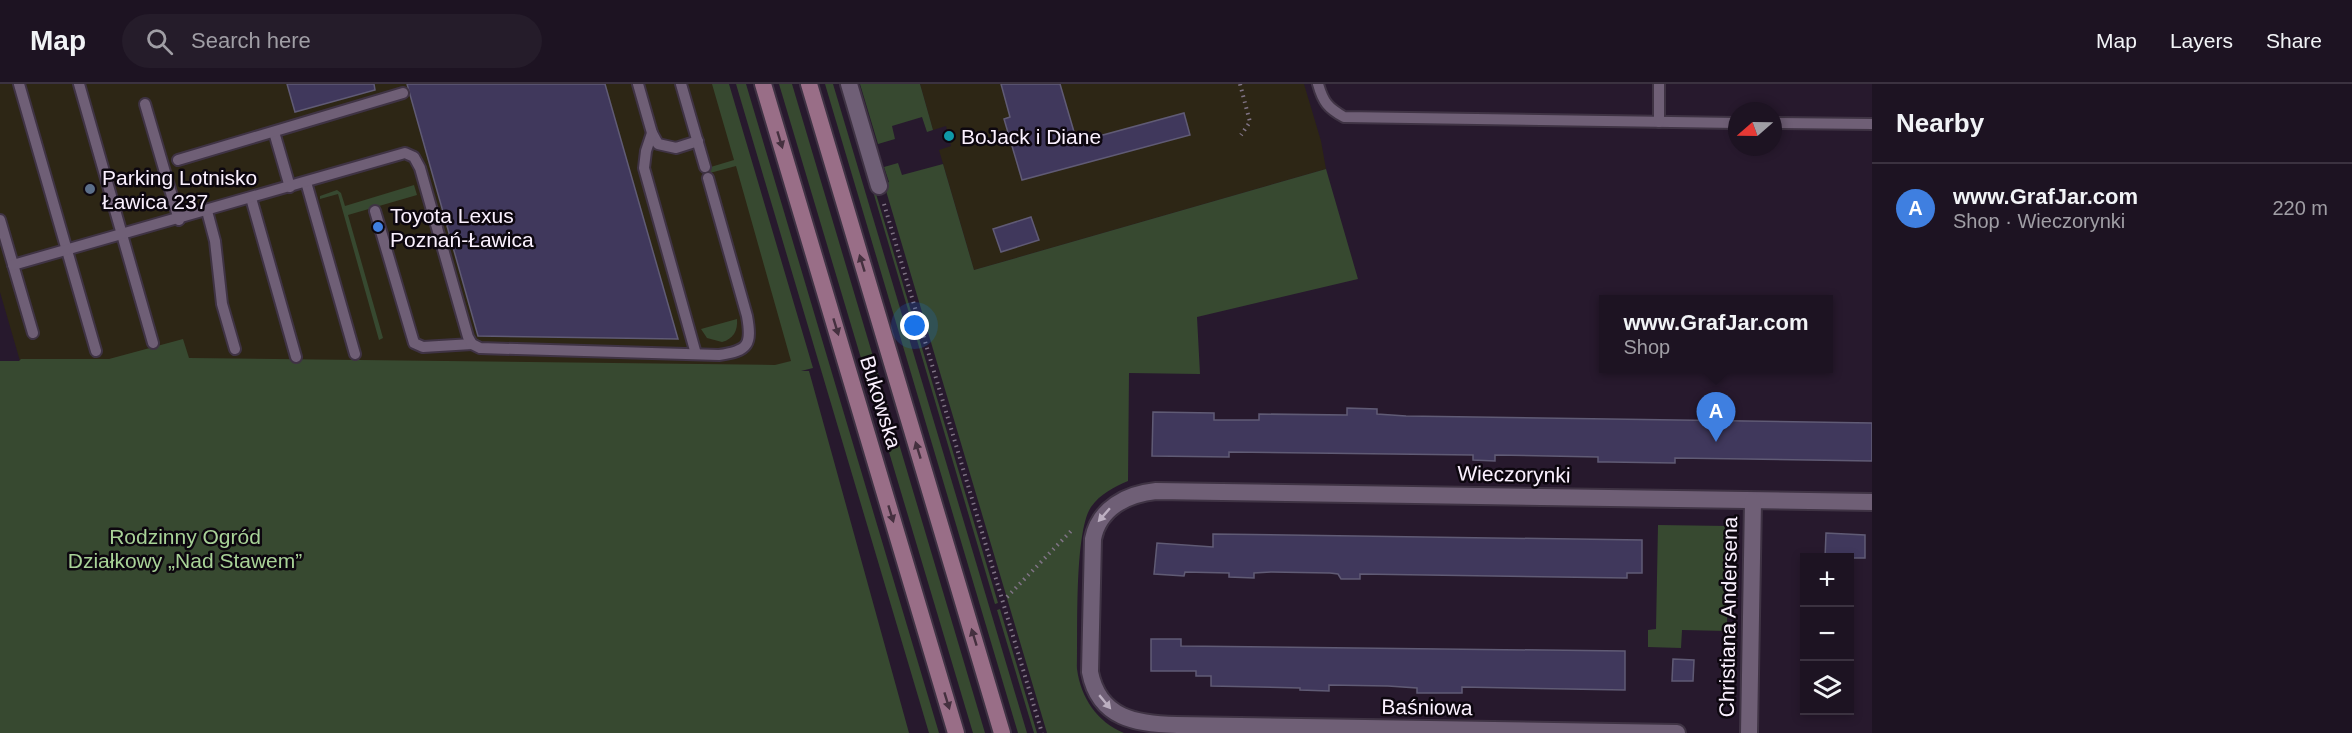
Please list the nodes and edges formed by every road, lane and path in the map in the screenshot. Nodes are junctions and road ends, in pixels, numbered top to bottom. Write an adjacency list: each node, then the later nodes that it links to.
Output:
1 (19, 84): 31 (lane)
2 (79, 84): 30 (lane)
3 (638, 84): 18 (lane)
4 (681, 84): 20 (lane)
5 (763, 84): 46 (main road, Bukowska, one-way to 46)
6 (809, 84): 47 (main road, Bukowska, one-way to 6)
7 (849, 84): 23 (street)
8 (1240, 84): 19 (path)
9 (1318, 84): 13 (lane)
10 (1659, 84): 13 (lane)
11 (403, 93): 17 (lane)
12 (145, 104): 29 (lane)
13 (1659, 122): 14 (lane)
14 (1728, 123)
15 (1782, 123): 16 (lane)
16 (1872, 124)
17 (274, 132): 21 (lane); 24 (lane)
18 (652, 134): 20 (lane); 39 (lane)
19 (1241, 135)
20 (698, 141): 39 (lane)
21 (178, 160)
22 (306, 182): 24 (lane); 35 (lane); 38 (lane)
23 (879, 186): 48 (path)
24 (291, 187): 25 (lane)
25 (251, 198): 26 (lane); 40 (lane)
26 (207, 211): 29 (lane); 36 (lane)
27 (375, 211): 35 (lane)
28 (0, 219): 32 (lane)
29 (178, 220): 30 (lane)
30 (122, 235): 31 (lane); 34 (lane)
31 (67, 250): 32 (lane); 37 (lane)
32 (13, 266): 33 (lane)
33 (33, 333)
34 (153, 343)
35 (472, 344): 39 (lane)
36 (235, 349)
37 (96, 351)
38 (355, 354)
39 (696, 354)
40 (296, 357)
41 (1753, 501): 42 (street, Wieczorynki); 45 (street, Wieczorynki, one-way to 45); 50 (street, Christiana Andersena)
42 (1872, 502)
43 (1076, 527): 44 (path)
44 (1006, 597)
45 (1177, 725): 49 (street, Baśniowa)
46 (957, 733)
47 (1002, 733)
48 (1042, 733)
49 (1677, 733)
50 (1749, 733)

